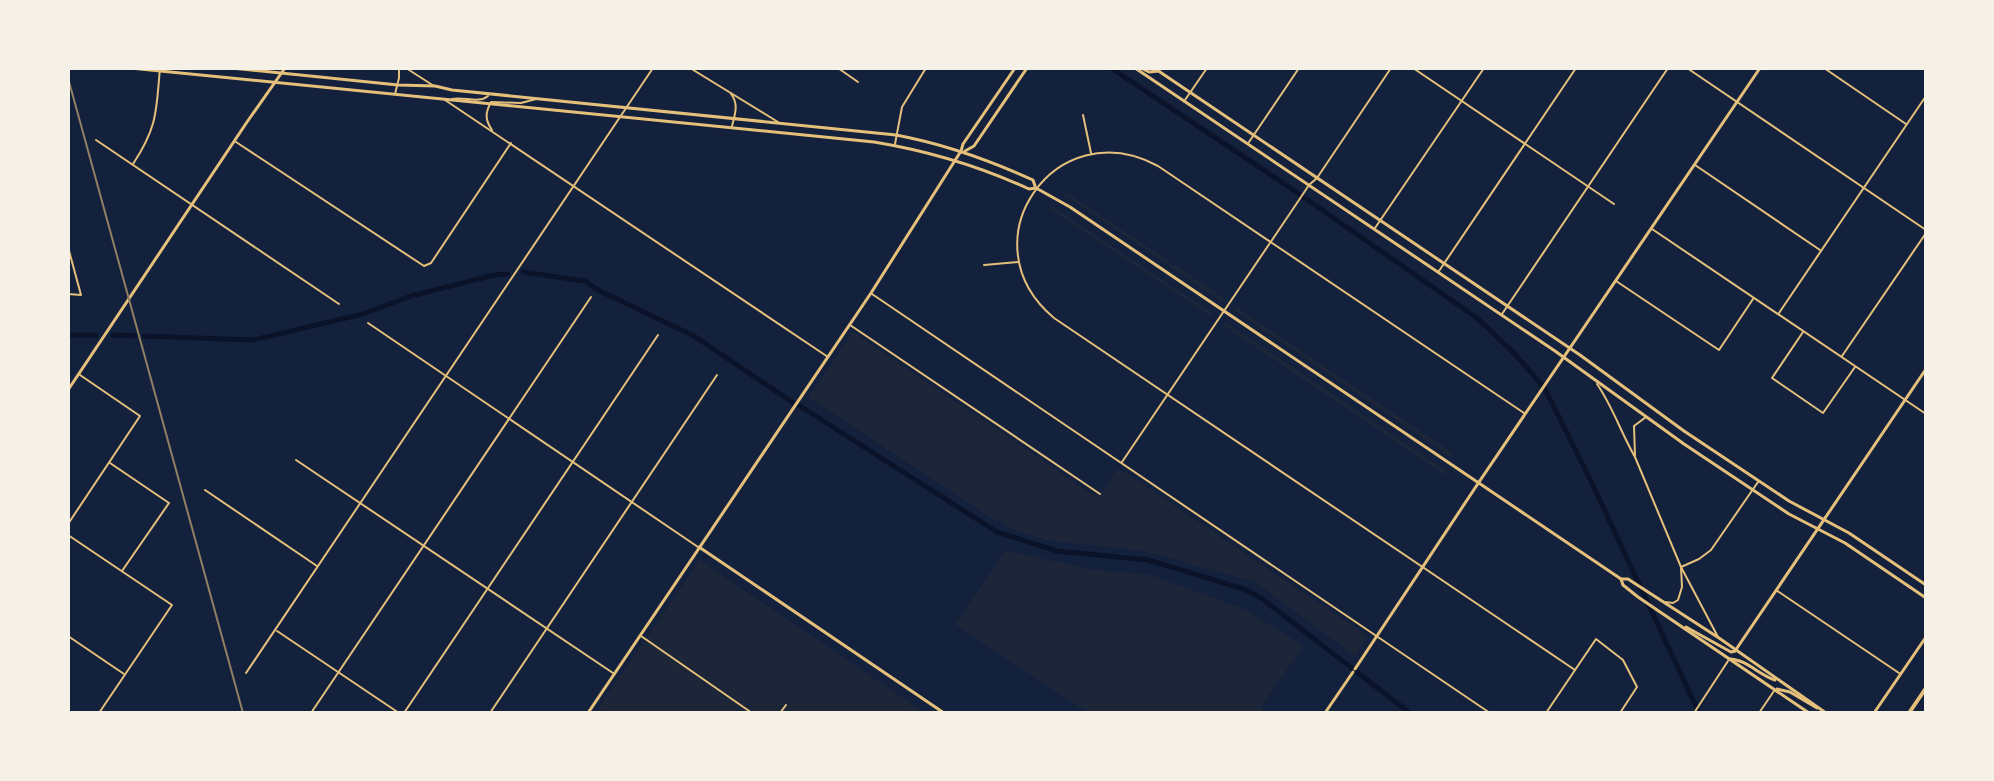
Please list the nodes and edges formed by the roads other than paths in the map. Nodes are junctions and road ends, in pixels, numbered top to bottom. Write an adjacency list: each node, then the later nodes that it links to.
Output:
1 (130, 68): 24 (main road)
2 (231, 68): 26 (main road)
3 (285, 68): 26 (main road)
4 (399, 68): 29 (street)
5 (406, 68): 30 (street)
6 (653, 68): 43 (street)
7 (690, 68): 31 (street)
8 (838, 68): 27 (street)
9 (926, 68): 51 (street)
10 (1015, 68): 59 (main road)
11 (1027, 68): 59 (main road)
12 (1138, 68): 25 (main road); 39 (main road)
13 (1154, 68): 25 (main road)
14 (1207, 68): 32 (street)
15 (1299, 68): 52 (street)
16 (1391, 68): 64 (street)
17 (1413, 68): 40 (street)
18 (1484, 68): 40 (street)
19 (1576, 68): 57 (street)
20 (1668, 68): 67 (street)
21 (1687, 68): 41 (street)
22 (1760, 68): 41 (main road)
23 (1824, 68): 48 (street)
24 (160, 70): 28 (main road); 62 (street)
25 (1159, 71): 32 (main road)
26 (282, 73): 28 (main road); 29 (main road)
27 (858, 82)
28 (275, 83): 34 (main road); 54 (main road)
29 (398, 85): 30 (main road); 34 (street)
30 (435, 86): 33 (main road)
31 (727, 91): 46 (street); 47 (street)
32 (1190, 92): 39 (street); 52 (main road)
33 (489, 94): 36 (street); 37 (main road)
34 (395, 95): 38 (main road)
35 (1926, 96): 48 (street)
36 (451, 99): 38 (main road); 42 (main road)
37 (537, 99): 42 (street); 43 (main road)
38 (444, 100): 50 (street)
39 (1184, 100): 56 (main road)
40 (1461, 101): 57 (street); 72 (street)
41 (1737, 102): 63 (main road); 69 (street)
42 (489, 105): 45 (main road); 50 (street)
43 (627, 108): 45 (street); 46 (main road)
44 (1083, 115): 60 (street)
45 (620, 117): 49 (main road); 66 (street)
46 (734, 118): 47 (main road); 49 (street)
47 (780, 123): 51 (main road)
48 (1907, 125): 69 (street)
49 (731, 128): 58 (main road)
50 (493, 131): 55 (street)
51 (896, 135): 58 (street); 59 (main road)
52 (1254, 135): 56 (street); 64 (main road)
53 (96, 140): 62 (street)
54 (235, 141): 55 (street); 71 (main road)
55 (511, 143): 66 (street)
56 (1248, 143): 65 (main road)
57 (1525, 143): 67 (street); 80 (street)
58 (894, 145): 61 (main road)
59 (961, 151): 61 (main road); 68 (main road)
60 (1091, 154): 68 (street); 76 (street)
61 (956, 160): 68 (main road); 84 (main road)
62 (133, 165): 71 (street)
63 (1695, 165): 74 (main road); 78 (street)
64 (1317, 178): 65 (street); 72 (main road)
65 (1309, 185): 73 (main road); 76 (street)
66 (574, 186): 98 (street); 105 (street)
67 (1588, 186): 70 (street); 89 (street)
68 (1036, 188): 79 (street); 90 (main road)
69 (1864, 188): 75 (street); 78 (street)
70 (1614, 204)
71 (192, 205): 88 (street); 103 (main road)
72 (1380, 221): 73 (street); 80 (main road)
73 (1375, 229): 82 (main road)
74 (1652, 229): 83 (main road); 87 (street)
75 (1926, 231): 100 (street)
76 (1270, 242): 90 (street); 110 (street)
77 (68, 247): 85 (street)
78 (1821, 251): 91 (street)
79 (1019, 262): 81 (street); 108 (street)
80 (1443, 264): 82 (street); 89 (main road)
81 (984, 265)
82 (1438, 272): 92 (main road)
83 (1616, 281): 87 (street); 97 (main road)
84 (871, 293): 94 (main road); 118 (street)
85 (68, 294)
86 (591, 297): 113 (street)
87 (1754, 298): 91 (street)
88 (339, 304)
89 (1507, 306): 92 (street); 97 (main road)
90 (1224, 311): 108 (street); 120 (main road)
91 (1778, 314): 95 (street)
92 (1502, 315): 99 (main road)
93 (368, 323): 105 (street)
94 (849, 325): 98 (main road); 123 (street)
95 (1803, 331): 100 (street); 101 (street)
96 (658, 335): 117 (street)
97 (1570, 349): 99 (main road); 119 (main road)
98 (828, 357): 131 (main road)
99 (1564, 357): 106 (main road); 110 (main road)
100 (1842, 357): 101 (street)
101 (1855, 366): 109 (street)
102 (1926, 369): 109 (main road)
103 (78, 374): 107 (main road); 116 (street)
104 (717, 375): 124 (street)
105 (446, 376): 113 (street); 125 (street)
106 (1592, 377): 112 (main road); 114 (street)
107 (68, 390)
108 (1168, 394): 118 (street); 133 (street)
109 (1905, 400): 111 (street); 126 (main road)
110 (1526, 414): 120 (main road)
111 (1926, 414)
112 (1647, 417): 114 (street); 122 (main road)
113 (509, 419): 117 (street); 130 (street)
114 (1635, 457): 134 (street)
115 (296, 460): 125 (street)
116 (109, 462): 127 (street); 135 (street)
117 (573, 462): 124 (street); 138 (street)
118 (1121, 463): 147 (street)
119 (1759, 481): 122 (street); 126 (main road)
120 (1479, 482): 133 (main road); 136 (main road)
121 (205, 490): 132 (street)
122 (1753, 490): 128 (main road); 134 (street)
123 (1100, 494)
124 (632, 502): 131 (street); 144 (street)
125 (360, 503): 130 (street); 132 (street)
126 (1824, 520): 128 (main road); 137 (main road)
127 (68, 524)
128 (1818, 529): 139 (main road); 141 (main road)
129 (68, 535): 135 (street)
130 (424, 546): 138 (street); 153 (street)
131 (699, 547): 146 (main road); 171 (main road)
132 (318, 566): 143 (street)
133 (1423, 567): 147 (main road); 152 (street)
134 (1681, 567): 140 (street); 149 (street)
135 (122, 572): 155 (street)
136 (1621, 579): 140 (main road); 142 (main road)
137 (1926, 585)
138 (487, 589): 144 (street); 166 (street)
139 (1776, 590): 150 (main road); 157 (street)
140 (1657, 598): 149 (main road)
141 (1926, 598)
142 (1682, 626): 150 (main road); 151 (main road)
143 (275, 629): 153 (street); 154 (street)
144 (546, 629): 156 (street); 167 (street)
145 (68, 636): 155 (street)
146 (640, 636): 156 (main road); 169 (street)
147 (1377, 636): 172 (main road); 173 (street)
148 (1926, 637): 157 (main road)
149 (1719, 638): 150 (main road)
150 (1735, 651): 158 (main road)
151 (1729, 659): 158 (main road); 160 (main road); 176 (street)
152 (1575, 670): 174 (street); 175 (street)
153 (339, 672): 164 (street); 165 (street)
154 (246, 673)
155 (125, 674): 163 (street)
156 (614, 674): 168 (main road)
157 (1900, 674): 180 (main road)
158 (1779, 681): 162 (main road)
159 (1926, 688): 181 (highway)
160 (1775, 689): 162 (main road); 177 (street); 178 (main road)
161 (786, 705): 170 (street)
162 (1821, 709): 179 (main road)
163 (99, 713)
164 (311, 713)
165 (399, 713)
166 (404, 713)
167 (490, 713)
168 (588, 713)
169 (752, 713)
170 (780, 713)
171 (944, 713)
172 (1325, 713)
173 (1490, 713)
174 (1546, 713)
175 (1620, 713)
176 (1694, 713)
177 (1759, 713)
178 (1809, 713)
179 (1826, 713)
180 (1874, 713)
181 (1909, 713)

